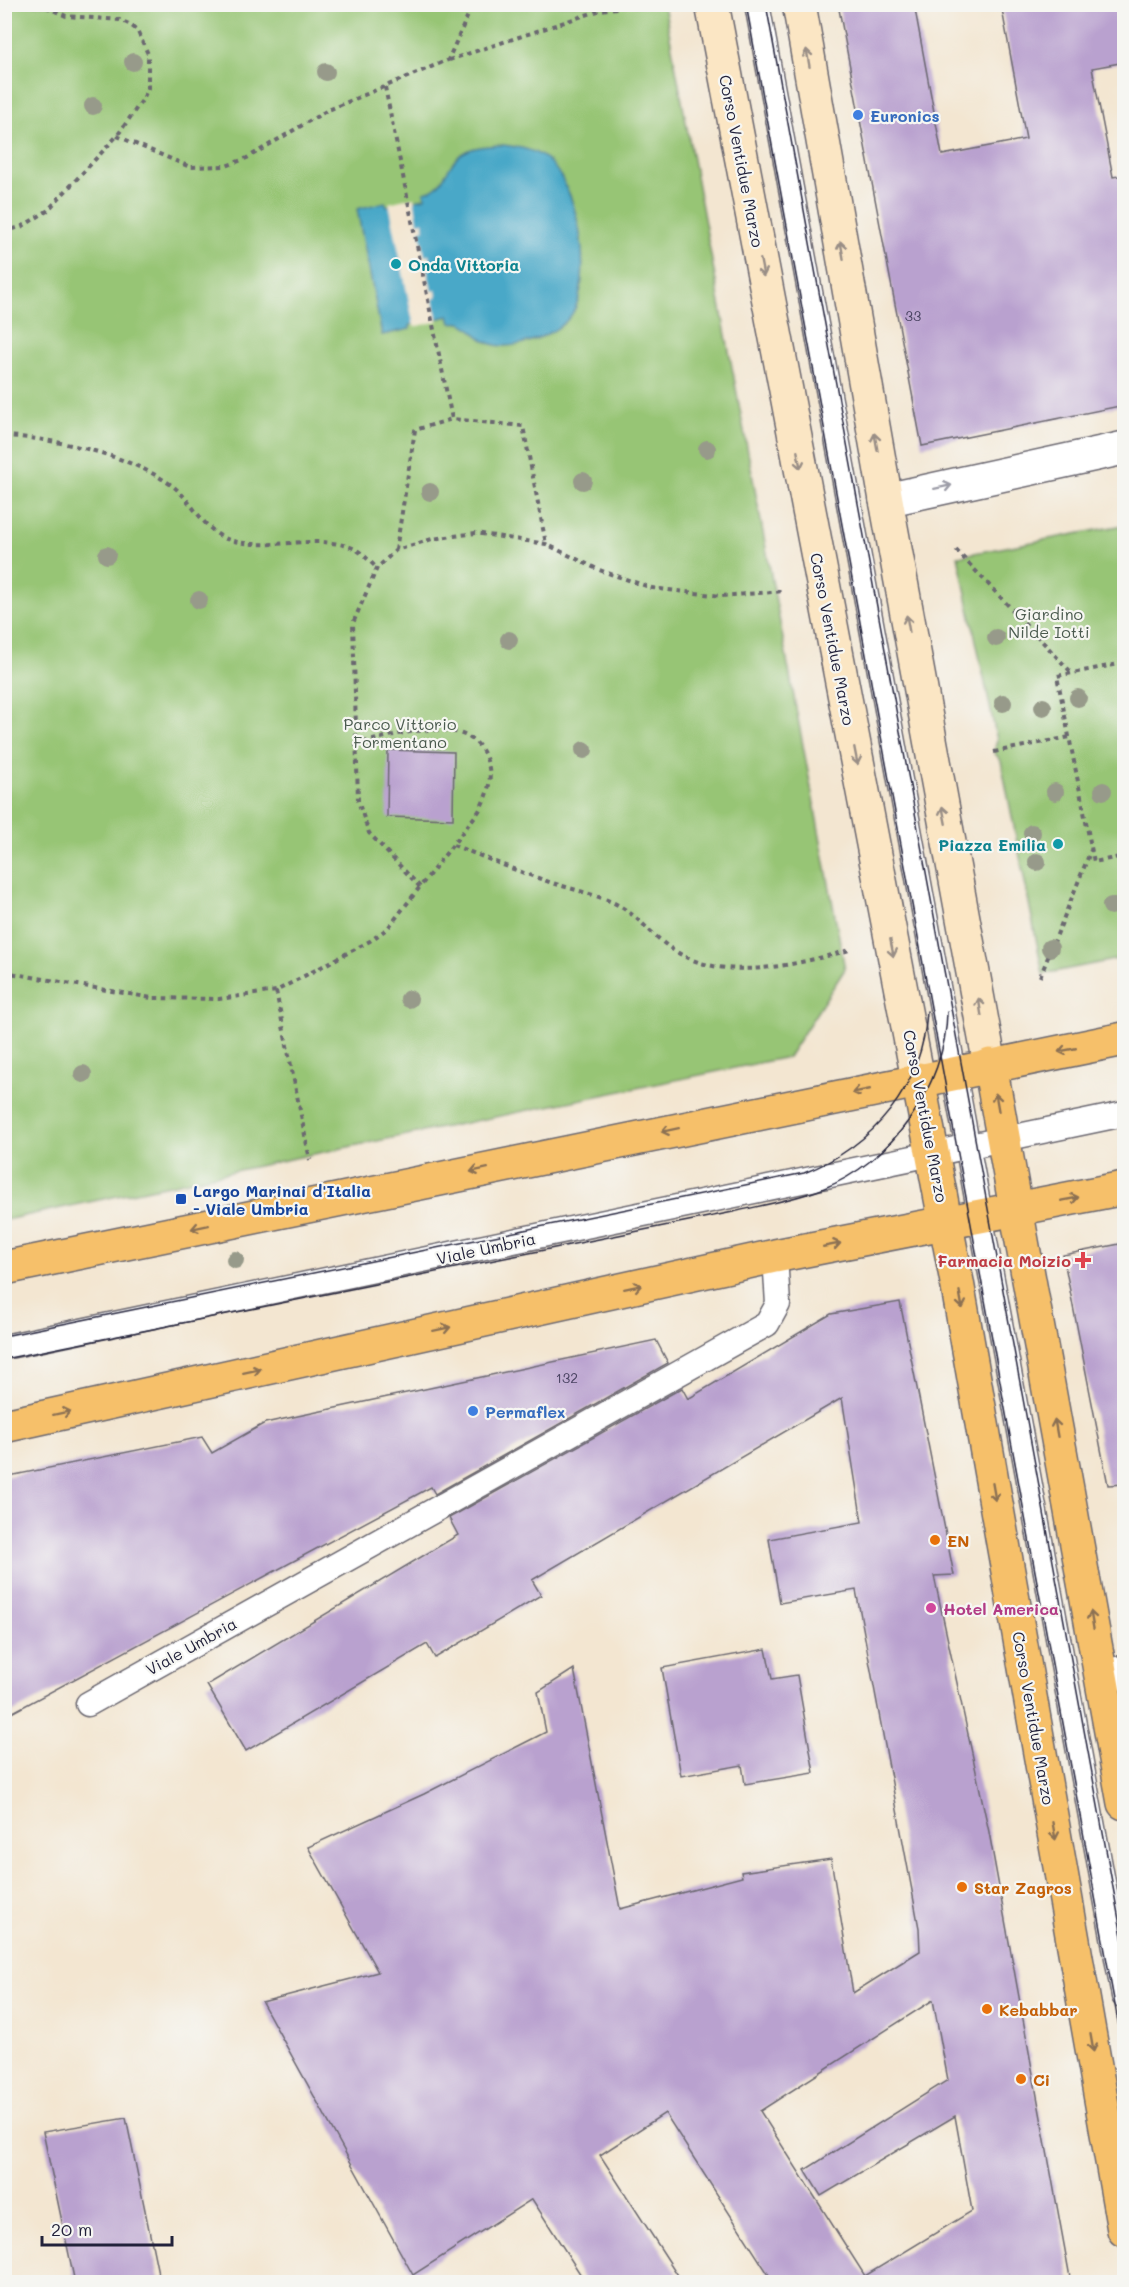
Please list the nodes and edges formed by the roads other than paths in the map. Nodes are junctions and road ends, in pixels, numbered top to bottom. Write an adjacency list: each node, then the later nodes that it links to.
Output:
1 (712, 4): 9 (main road, Corso Ventidue Marzo, one-way to 9)
2 (757, 4): 8 (lane, Corso Ventidue Marzo)
3 (799, 4): 5 (main road, one-way to 3)
4 (1125, 448): 5 (street, one-way to 4)
5 (886, 500): 7 (main road, one-way to 5)
6 (1125, 1039): 7 (main road, one-way to 7)
7 (990, 1065): 8 (main road); 11 (main road, one-way to 7)
8 (954, 1072): 9 (main road); 12 (lane, Corso Ventidue Marzo)
9 (918, 1079): 13 (main road, Corso Ventidue Marzo); 19 (main road, one-way to 19)
10 (1125, 1114): 11 (lane)
11 (1004, 1140): 12 (lane); 15 (main road)
12 (967, 1148): 13 (lane, Viale Umbria); 16 (lane, Corso Ventidue Marzo)
13 (934, 1155): 17 (main road, Corso Ventidue Marzo); 20 (lane, Viale Umbria)
14 (1125, 1188): 15 (main road, one-way to 14)
15 (1016, 1209): 16 (main road); 22 (main road, one-way to 15)
16 (980, 1215): 17 (main road); 25 (lane, Corso Ventidue Marzo)
17 (946, 1222): 18 (main road, one-way to 17); 26 (main road, Corso Ventidue Marzo, one-way to 26)
18 (775, 1256): 21 (main road, one-way to 18); 23 (lane, Viale Umbria)
19 (4, 1268)
20 (4, 1347)
21 (4, 1426)
22 (1113, 1675): 24 (main road)
23 (88, 1704)
24 (1125, 1803)
25 (1125, 1996)
26 (1125, 2230)

